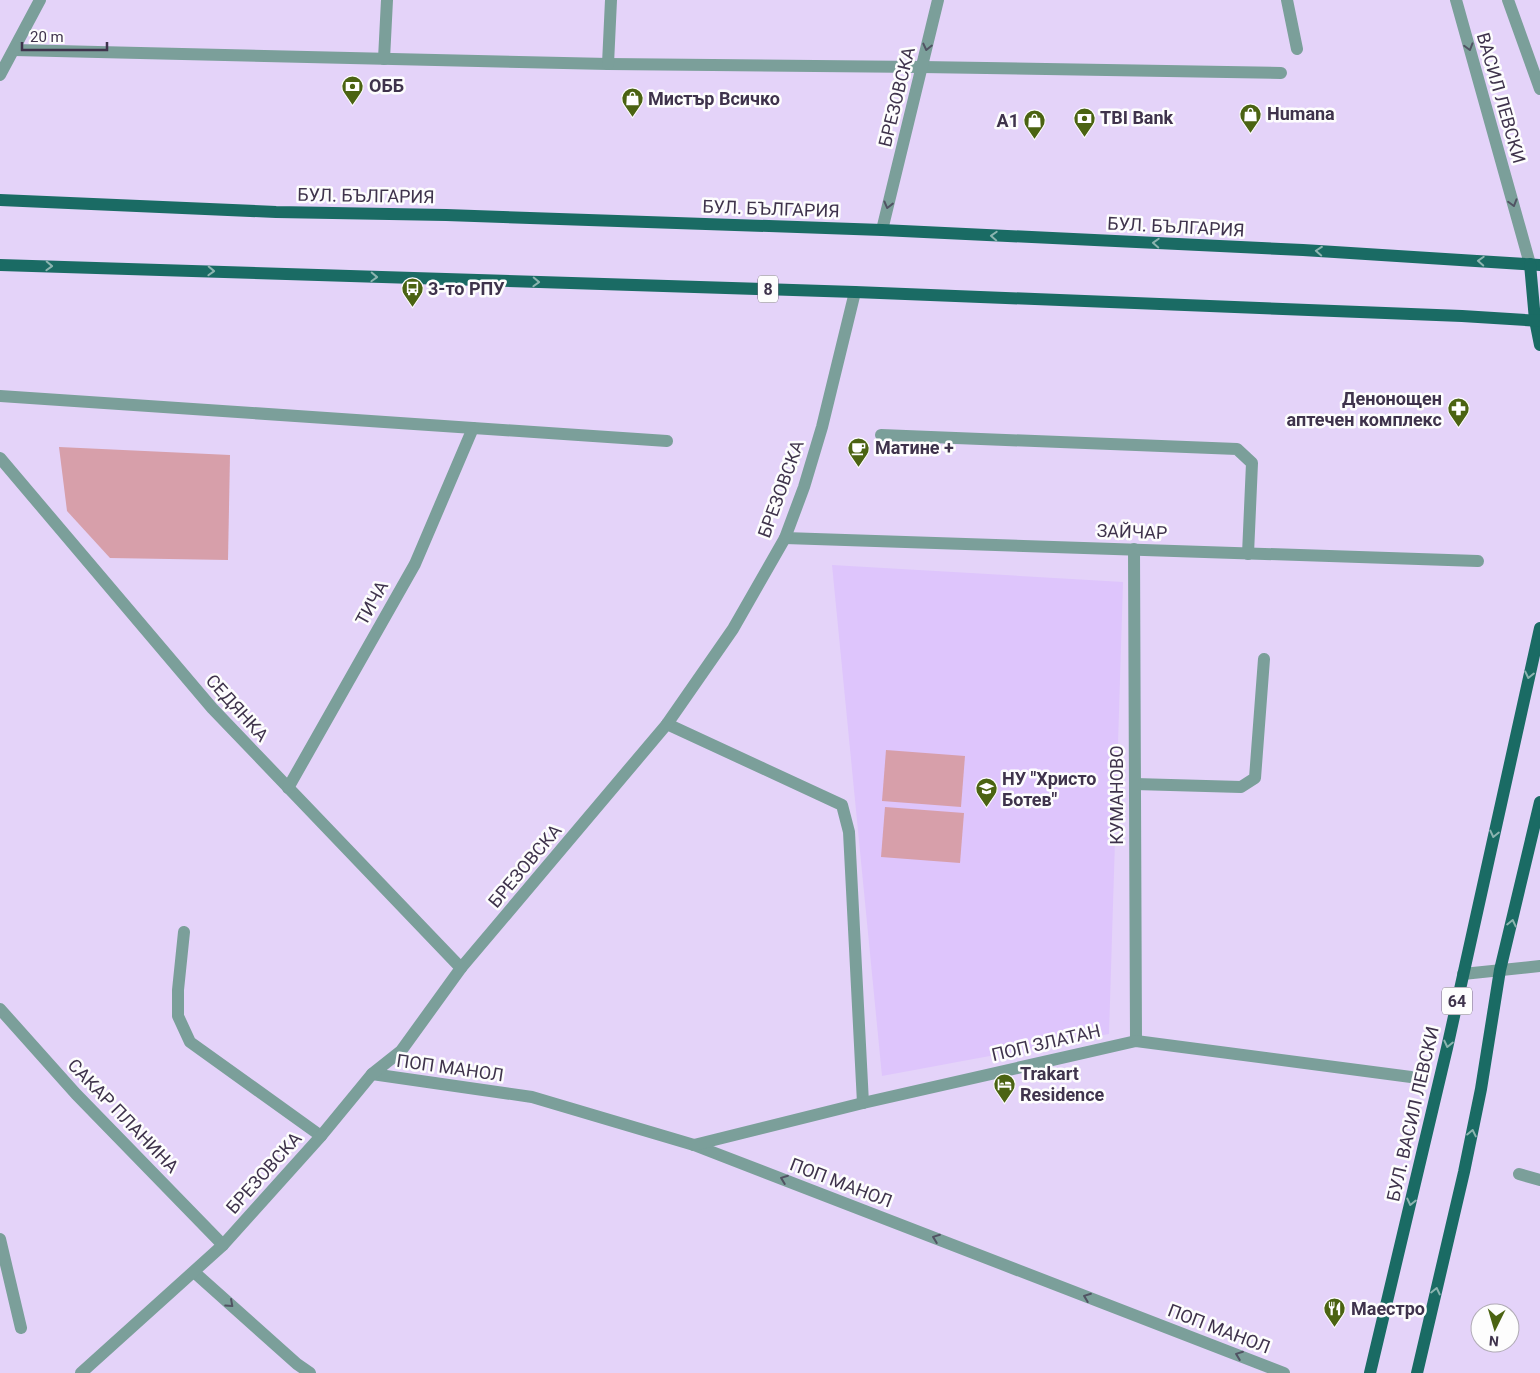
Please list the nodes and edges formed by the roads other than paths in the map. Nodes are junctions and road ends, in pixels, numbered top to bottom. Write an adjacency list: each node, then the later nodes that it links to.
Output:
1 (40, 0): 9 (street)
2 (387, 0): 10 (street)
3 (611, 0): 11 (street)
4 (938, 0): 12 (street, БРЕЗОВСКА, one-way to 12)
5 (1287, 0): 8 (street)
6 (1456, 0): 18 (street, ВАСИЛ ЛЕВСКИ, one-way to 18)
7 (1508, 0): 15 (street, ВАСИЛ ЛЕВСКИ)
8 (1298, 49)
9 (14, 50): 10 (street); 14 (street)
10 (384, 59): 11 (street)
11 (608, 64): 12 (street)
12 (922, 67): 13 (street); 17 (street, БРЕЗОВСКА, one-way to 17)
13 (1281, 73)
14 (0, 75)
15 (1540, 88)
16 (0, 200): 17 (main road, БУЛ. БЪЛГАРИЯ)
17 (882, 230): 18 (main road, БУЛ. БЪЛГАРИЯ, one-way to 17)
18 (1535, 264): 21 (main road)
19 (0, 265): 20 (main road, 8, one-way to 20)
20 (855, 292): 21 (main road, 8); 28 (street, БРЕЗОВСКА)
21 (1538, 320): 22 (main road)
22 (1540, 345)
23 (0, 396): 24 (street)
24 (474, 428): 26 (street); 36 (street, ТИЧА)
25 (881, 435): 30 (street)
26 (668, 442)
27 (0, 458): 36 (street, СЕДЯНКА)
28 (785, 538): 29 (street, ЗАЙЧАР); 34 (street, БРЕЗОВСКА)
29 (1134, 549): 30 (street, ЗАЙЧАР); 35 (street, КУМАНОВО)
30 (1248, 554): 31 (street, ЗАЙЧАР)
31 (1478, 561)
32 (1540, 628): 42 (main road, БУЛ. ВАСИЛ ЛЕВСКИ / 64, one-way to 42)
33 (1264, 660): 35 (street)
34 (667, 724): 40 (street, БРЕЗОВСКА); 47 (street)
35 (1135, 784): 44 (street, КУМАНОВО)
36 (288, 788): 40 (street, СЕДЯНКА)
37 (1540, 802): 41 (main road, 64, one-way to 37)
38 (184, 932): 48 (street)
39 (1540, 966): 41 (street)
40 (461, 968): 45 (street, БРЕЗОВСКА)
41 (1500, 970): 42 (street); 60 (main road, 64, one-way to 41)
42 (1463, 974): 59 (main road, БУЛ. ВАСИЛ ЛЕВСКИ / 64, one-way to 59)
43 (0, 1009): 53 (street, САКАР ПЛАНИНА)
44 (1136, 1041): 46 (street, ПОП ЗЛАТАН); 47 (street, ПОП ЗЛАТАН)
45 (372, 1074): 48 (street, БРЕЗОВСКА); 49 (street, ПОП МАНОЛ)
46 (1412, 1077)
47 (863, 1103): 49 (street, ПОП ЗЛАТАН)
48 (321, 1136): 53 (street, БРЕЗОВСКА)
49 (694, 1145): 58 (street, ПОП МАНОЛ, one-way to 49)
50 (1519, 1174): 51 (street)
51 (1540, 1180)
52 (0, 1239): 55 (street)
53 (223, 1245): 54 (street, БРЕЗОВСКА)
54 (194, 1272): 56 (street, БРЕЗОВСКА); 57 (street, one-way to 57)
55 (21, 1328)
56 (82, 1373)
57 (310, 1373)
58 (1284, 1373)
59 (1370, 1373)
60 (1417, 1373)

